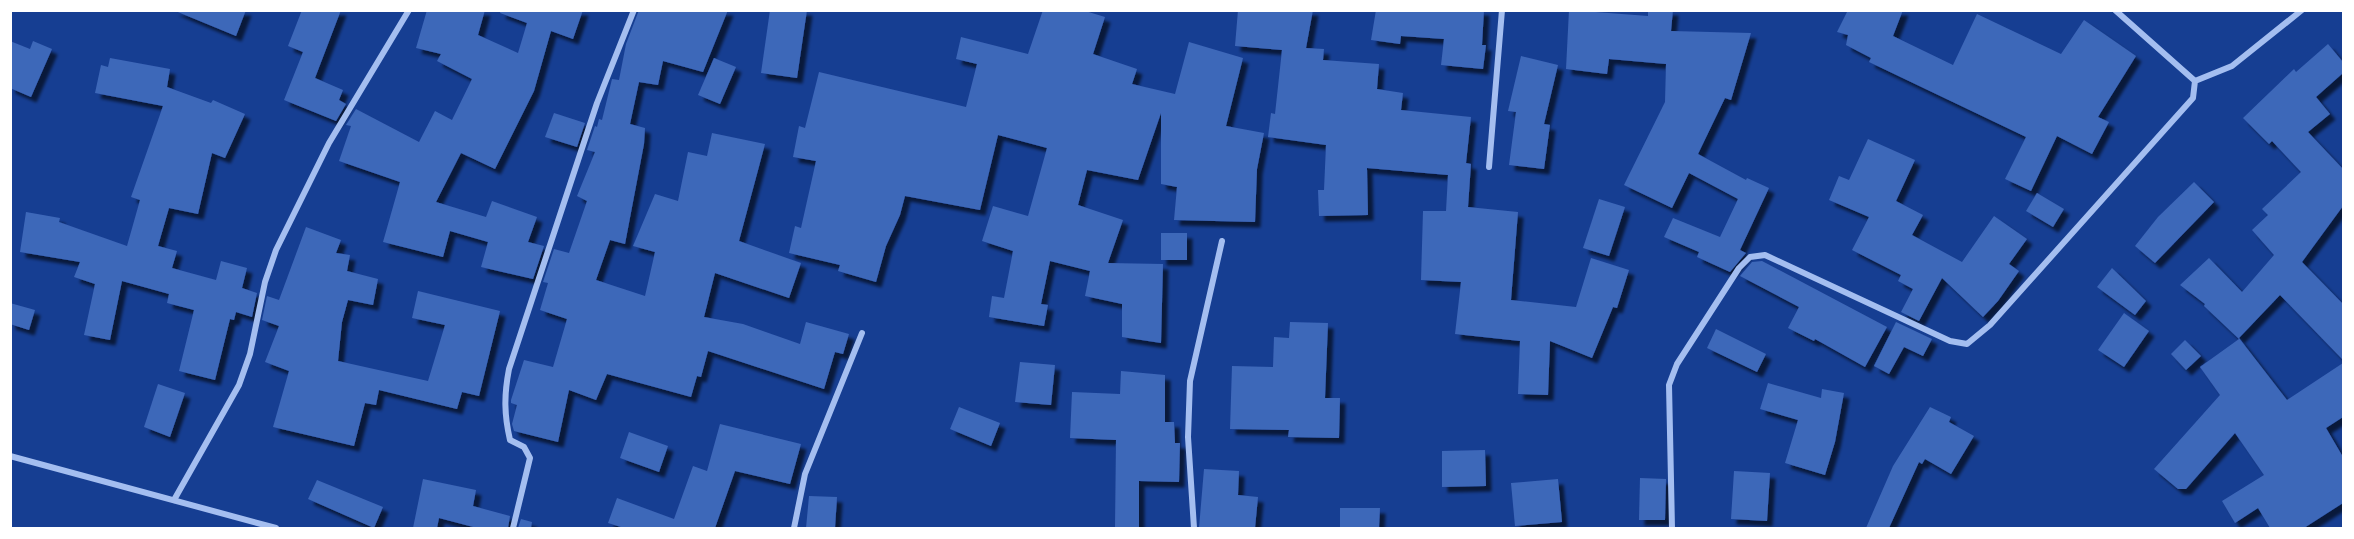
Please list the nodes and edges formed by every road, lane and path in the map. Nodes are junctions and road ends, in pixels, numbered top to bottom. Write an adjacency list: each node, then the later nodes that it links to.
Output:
1 (409, 10): 11 (street)
2 (634, 10): 13 (street)
3 (1502, 10): 7 (street)
4 (2115, 10): 6 (street)
5 (2302, 10): 6 (street)
6 (2195, 81): 16 (street)
7 (1489, 167)
8 (1222, 241): 15 (street)
9 (862, 333): 14 (street)
10 (10, 456): 11 (street)
11 (174, 500): 12 (street)
12 (276, 528)
13 (513, 528)
14 (794, 528)
15 (1194, 528)
16 (1672, 528)

